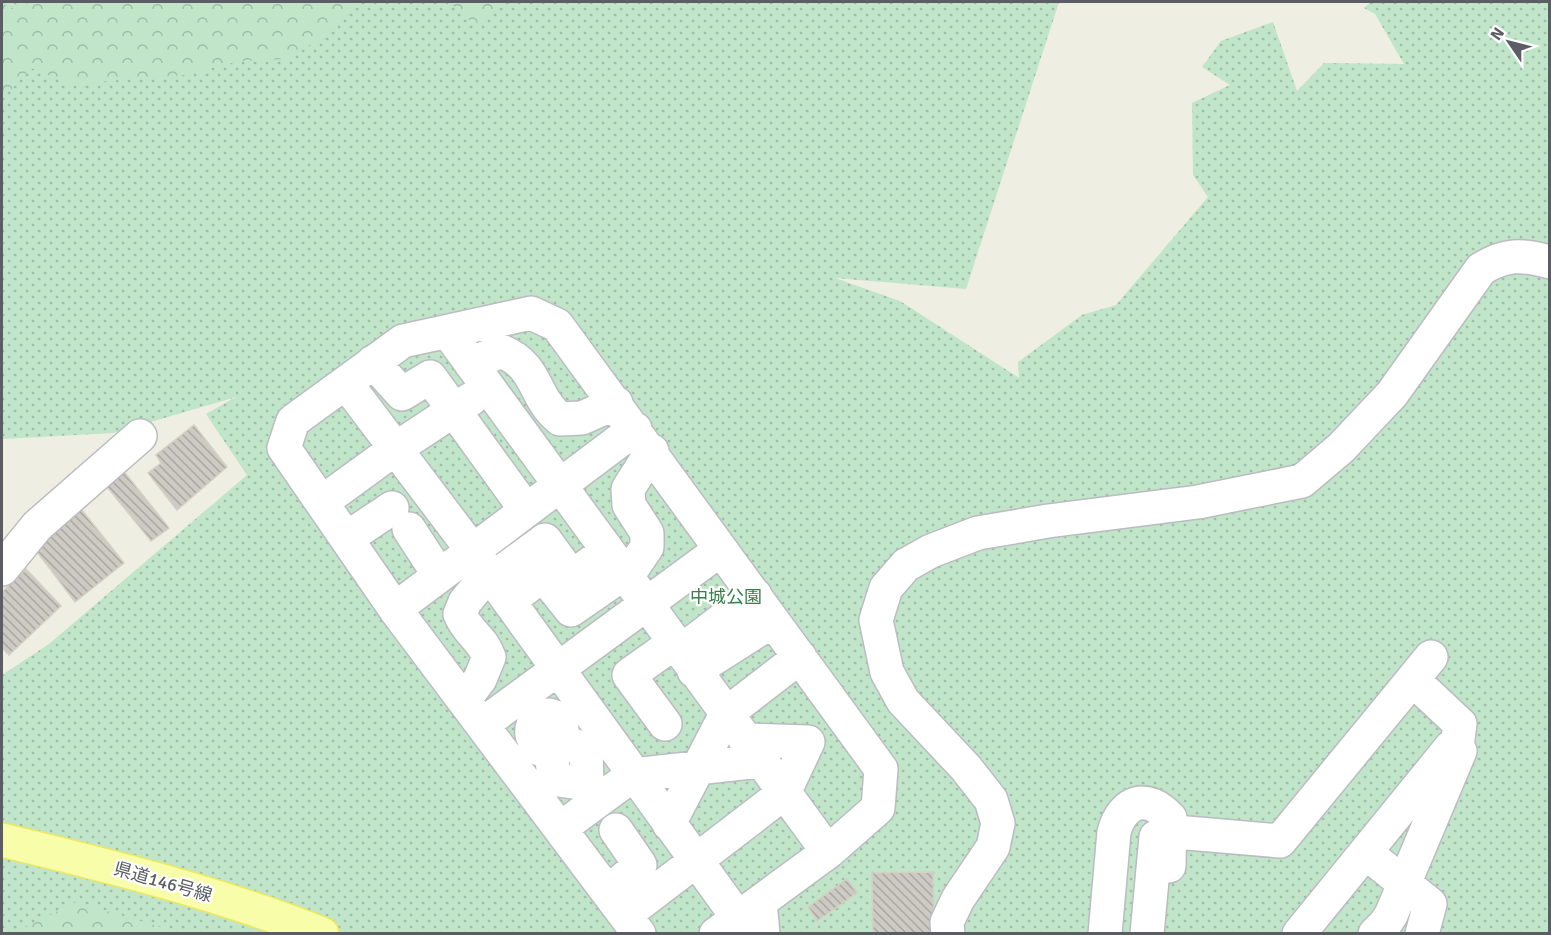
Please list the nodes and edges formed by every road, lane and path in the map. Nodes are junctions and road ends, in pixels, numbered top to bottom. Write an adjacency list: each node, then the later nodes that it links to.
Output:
1 (1550, 262): 48 (street)
2 (448, 332): 3 (street); 5 (street); 9 (street)
3 (403, 340): 4 (street); 6 (street)
4 (373, 362): 6 (street); 7 (street)
5 (479, 375): 8 (street); 9 (street); 12 (street)
6 (430, 377): 8 (street)
7 (346, 383): 11 (street); 13 (street)
8 (455, 412): 11 (street); 14 (street)
9 (634, 428): 12 (street); 16 (street); 20 (street)
10 (140, 436): 17 (street)
11 (395, 449): 13 (street); 19 (street)
12 (559, 485): 14 (street); 20 (street)
13 (322, 502): 15 (street)
14 (526, 510): 19 (street)
15 (390, 535): 18 (street); 22 (street)
16 (720, 550): 20 (street); 21 (street)
17 (2, 569)
18 (439, 575): 19 (street); 22 (street)
19 (490, 576): 20 (street); 25 (street); 27 (street)
20 (625, 577): 23 (street); 25 (street)
21 (763, 608): 23 (street); 24 (street)
22 (395, 609): 27 (street)
23 (682, 655): 28 (street); 29 (street)
24 (800, 657): 28 (street); 40 (street)
25 (558, 670): 26 (street); 33 (street)
26 (529, 706): 27 (street); 34 (street)
27 (473, 712): 37 (street)
28 (726, 714): 31 (street); 32 (street)
29 (665, 724)
30 (1457, 746): 41 (street); 44 (street); 50 (street)
31 (753, 751): 32 (street); 35 (street); 35 (street)
32 (698, 767): 33 (street); 36 (street)
33 (633, 775): 34 (street); 36 (street)
34 (592, 793): 37 (street)
35 (784, 793): 40 (street); 42 (street)
36 (669, 824): 42 (street)
37 (561, 828): 45 (street)
38 (616, 830): 45 (street)
39 (2, 840): 47 (main road, 県道146号線)
40 (828, 852): 46 (street)
41 (1366, 853): 44 (street); 51 (street)
42 (696, 860): 45 (street); 46 (street)
43 (1169, 866): 49 (street)
44 (1410, 888): 52 (street); 53 (street)
45 (624, 914)
46 (744, 922)
47 (322, 933)
48 (948, 933)
49 (1106, 933)
50 (1147, 933)
51 (1299, 933)
52 (1375, 933)
53 (1422, 933)

